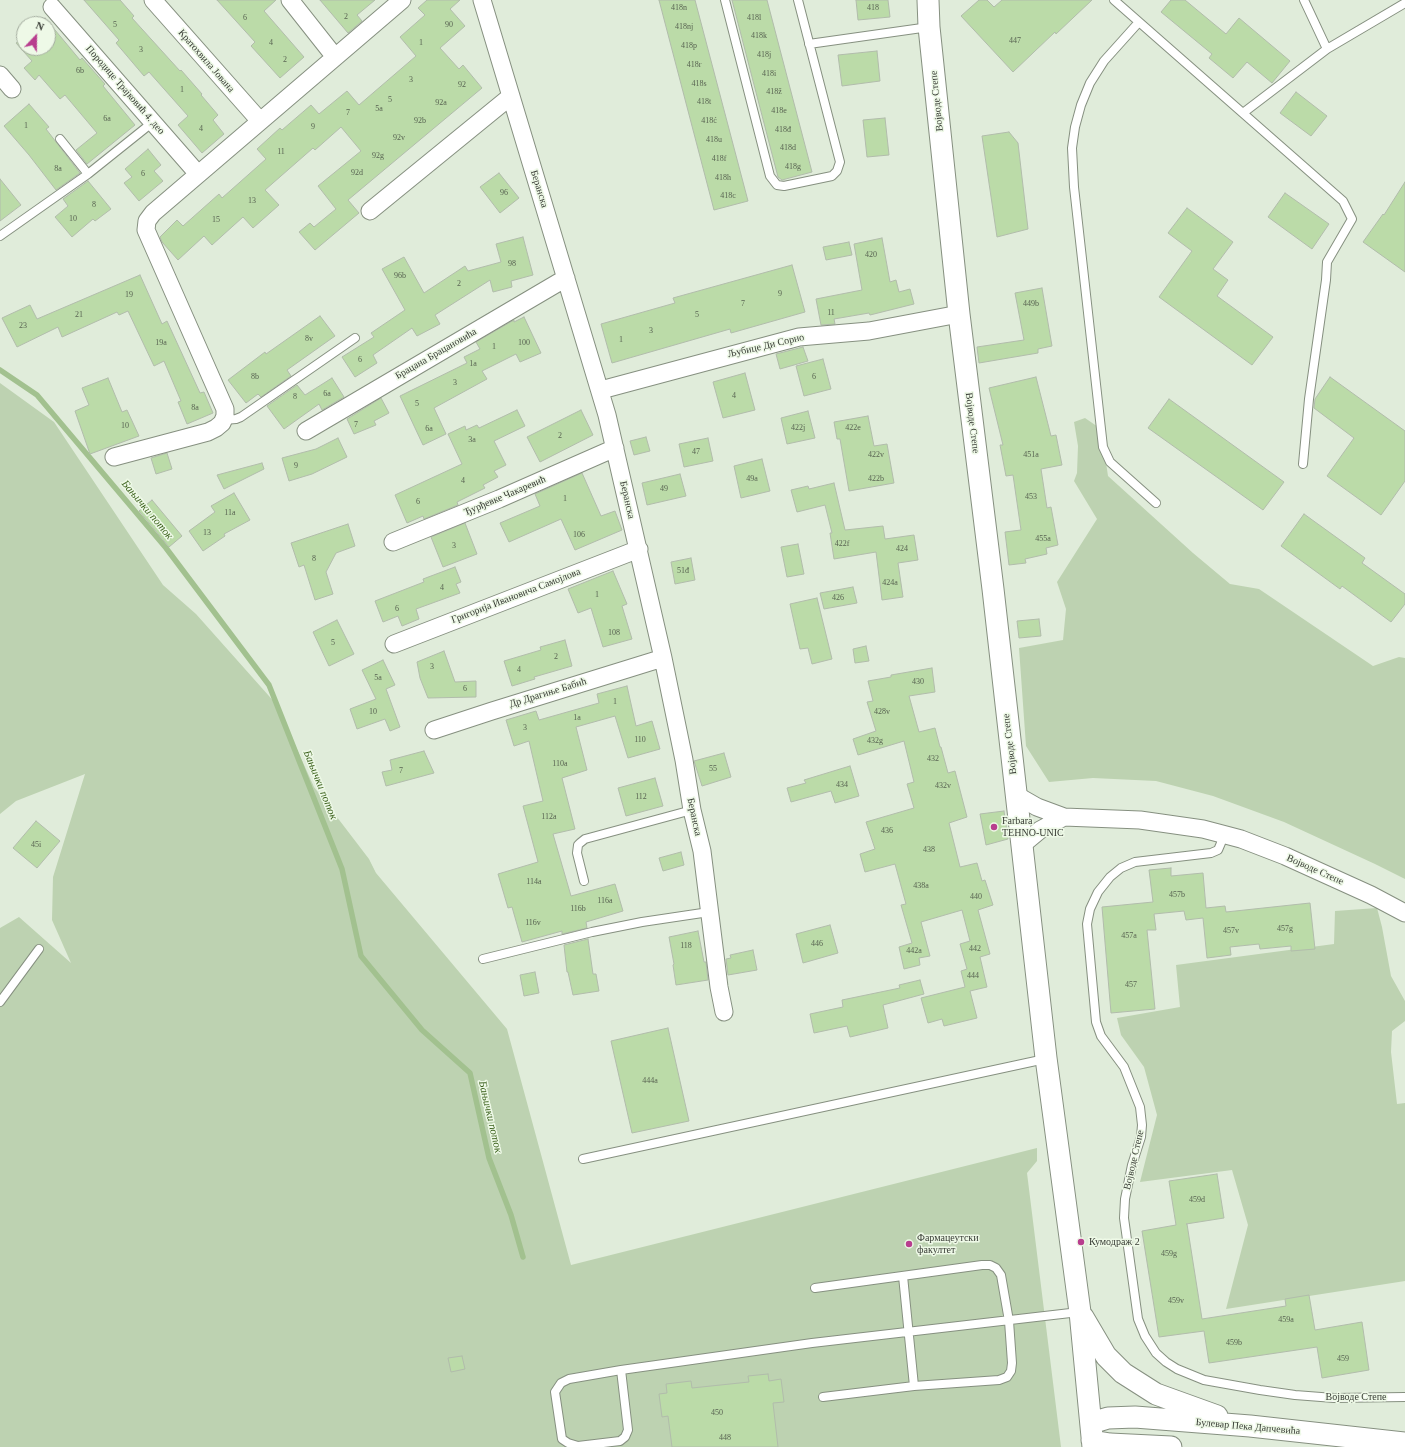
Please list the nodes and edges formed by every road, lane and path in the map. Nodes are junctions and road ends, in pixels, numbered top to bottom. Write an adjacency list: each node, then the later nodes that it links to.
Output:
1 (153, 0): 21 (street, Кратохвила Јована)
2 (290, 0): 16 (street)
3 (402, 0): 16 (street)
4 (482, 0): 19 (street, Беранска)
5 (725, 0): 14 (lane)
6 (798, 0): 14 (lane)
7 (928, 0): 13 (street, Војводе Степе)
8 (1114, 0): 12 (lane)
9 (1304, 0): 15 (lane)
10 (1405, 3): 15 (lane)
11 (52, 7): 22 (street, Породице Трајковић 4. део)
12 (1139, 22): 20 (lane); 37 (lane)
13 (929, 27): 14 (lane); 29 (street, Војводе Степе)
14 (809, 44)
15 (1327, 49): 20 (lane)
16 (335, 57): 21 (street)
17 (0, 75): 18 (street)
18 (12, 88)
19 (511, 96): 26 (street); 28 (street, Беранска)
20 (1242, 113): 36 (lane)
21 (260, 121): 25 (street)
22 (153, 122): 24 (lane); 25 (street, Породице Трајковић 4. део)
23 (60, 139): 24 (lane)
24 (88, 174): 27 (lane)
25 (198, 174): 32 (street)
26 (370, 212)
27 (0, 236)
28 (566, 278): 31 (street, Беранска); 33 (street, Брацана Брацановића)
29 (959, 314): 31 (street, Љубице Ди Сорно); 43 (street, Војводе Степе)
30 (355, 338): 32 (lane)
31 (601, 390): 34 (street, Беранска)
32 (224, 418): 35 (street)
33 (306, 431)
34 (615, 448): 38 (street, Ђурђевке Чакаревић); 39 (street, Беранска)
35 (114, 457)
36 (1303, 464)
37 (1156, 503)
38 (393, 542)
39 (639, 549): 40 (street, Григорија Ивановича Самојлова); 41 (street, Беранска)
40 (394, 644)
41 (663, 658): 42 (street, Др Драгиње Бабић); 44 (street, Беранска)
42 (434, 730)
43 (1016, 795): 45 (street); 47 (street, Војводе Степе)
44 (692, 810): 48 (lane); 49 (street, Беранска)
45 (1064, 817): 46 (street, Војводе Степе); 47 (street)
46 (1222, 833): 50 (street, Војводе Степе); 65 (lane, Војводе Степе)
47 (1022, 845): 55 (street, Војводе Степе)
48 (584, 881)
49 (709, 912): 52 (lane); 54 (street, Беранска)
50 (1405, 913)
51 (39, 949): 53 (lane)
52 (483, 959)
53 (0, 1002)
54 (724, 1012)
55 (1046, 1058): 56 (lane); 59 (street, Војводе Степе)
56 (583, 1158)
57 (904, 1276): 58 (lane); 60 (lane); 61 (lane)
58 (815, 1288)
59 (1080, 1312): 60 (lane); 66 (street); 67 (street, Војводе Степе)
60 (1009, 1320): 61 (lane); 63 (lane)
61 (909, 1331): 62 (lane); 63 (lane)
62 (621, 1370): 62 (lane)
63 (914, 1386): 64 (lane)
64 (823, 1397)
65 (1405, 1397)
66 (1250, 1426): 67 (street, Булевар Пека Дапчевића); 68 (street, Булевар Пека Дапчевића)
67 (1092, 1437): 69 (street)
68 (1405, 1443)
69 (1171, 1447)
70 (1366, 1447): 71 (street)
71 (1405, 1447)

